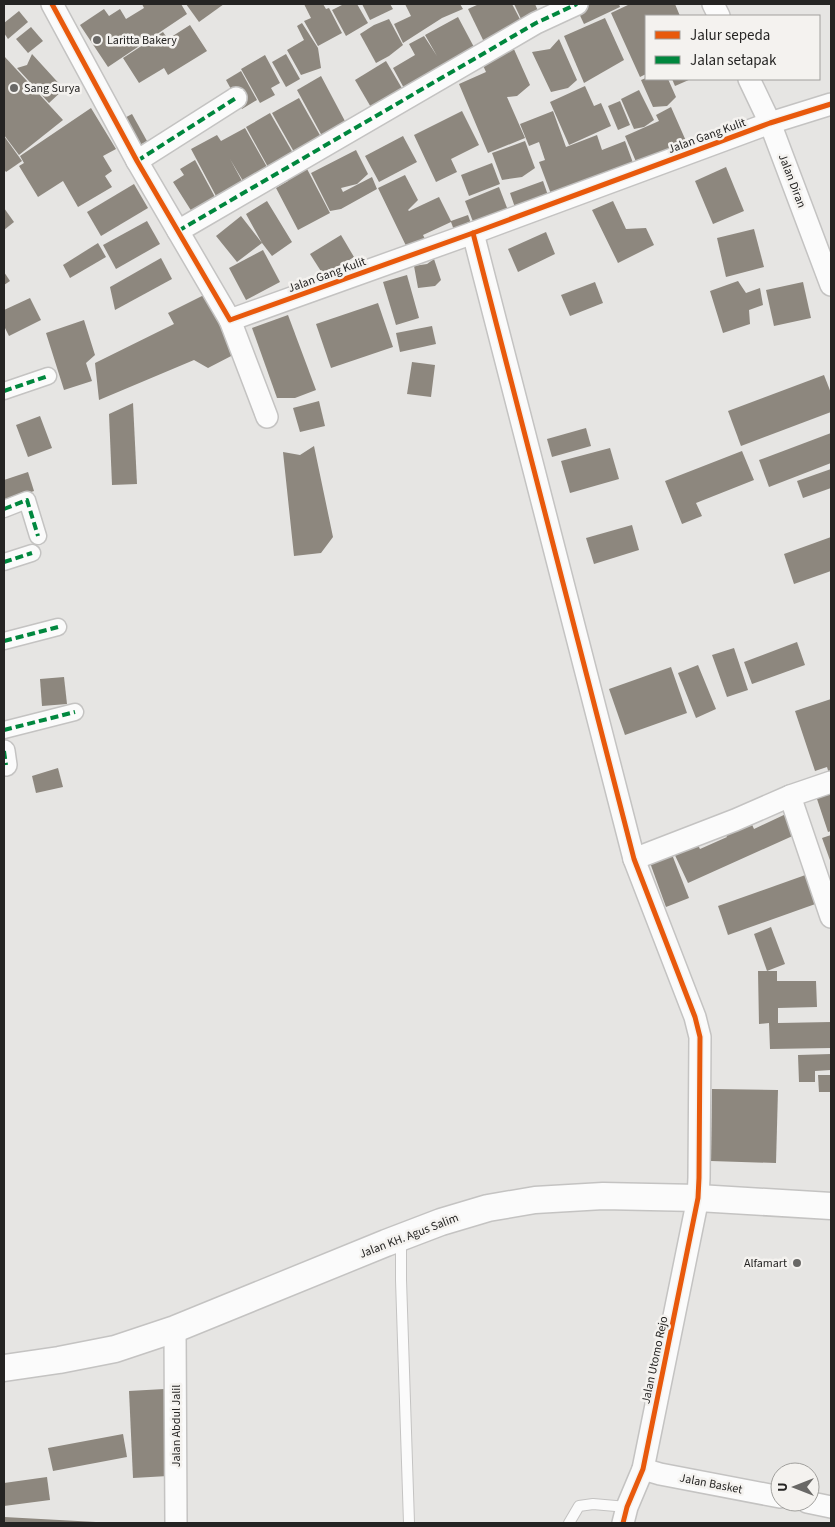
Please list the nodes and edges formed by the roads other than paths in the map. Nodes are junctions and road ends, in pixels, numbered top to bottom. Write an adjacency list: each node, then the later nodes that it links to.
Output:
1 (52, 4): 7 (street)
2 (577, 4): 8 (street)
3 (749, 80): 6 (street, Jalan Diran)
4 (236, 98): 7 (street)
5 (831, 104): 6 (street, Jalan Gang Kulit)
6 (770, 123): 9 (street, Jalan Gang Kulit); 10 (street, Jalan Diran)
7 (137, 160): 8 (street)
8 (178, 231): 11 (street)
9 (473, 233): 11 (street, Jalan Gang Kulit); 25 (street, Jalan Utomo Rejo)
10 (831, 285)
11 (230, 320): 14 (street)
12 (48, 376): 13 (street)
13 (4, 391)
14 (268, 417)
15 (4, 509): 16 (street)
16 (38, 536)
17 (32, 553): 18 (street)
18 (4, 562)
19 (58, 627): 20 (street)
20 (4, 641)
21 (75, 712): 22 (street)
22 (4, 730)
23 (831, 782): 24 (street)
24 (790, 796): 25 (street); 26 (street)
25 (634, 859): 27 (street, Jalan Utomo Rejo)
26 (831, 918)
27 (698, 1198): 28 (street, Jalan KH. Agus Salim); 29 (street, Jalan KH. Agus Salim); 32 (street, Jalan Utomo Rejo)
28 (831, 1206)
29 (401, 1238): 30 (street, Jalan KH. Agus Salim); 36 (lane)
30 (175, 1329): 31 (street, Jalan KH. Agus Salim); 35 (street, Jalan Abdul Jalil)
31 (4, 1368)
32 (643, 1469): 33 (street, Jalan Basket); 34 (street, Jalan Utomo Rejo)
33 (770, 1495)
34 (625, 1515): 37 (lane)
35 (176, 1523)
36 (409, 1523)
37 (569, 1523)

